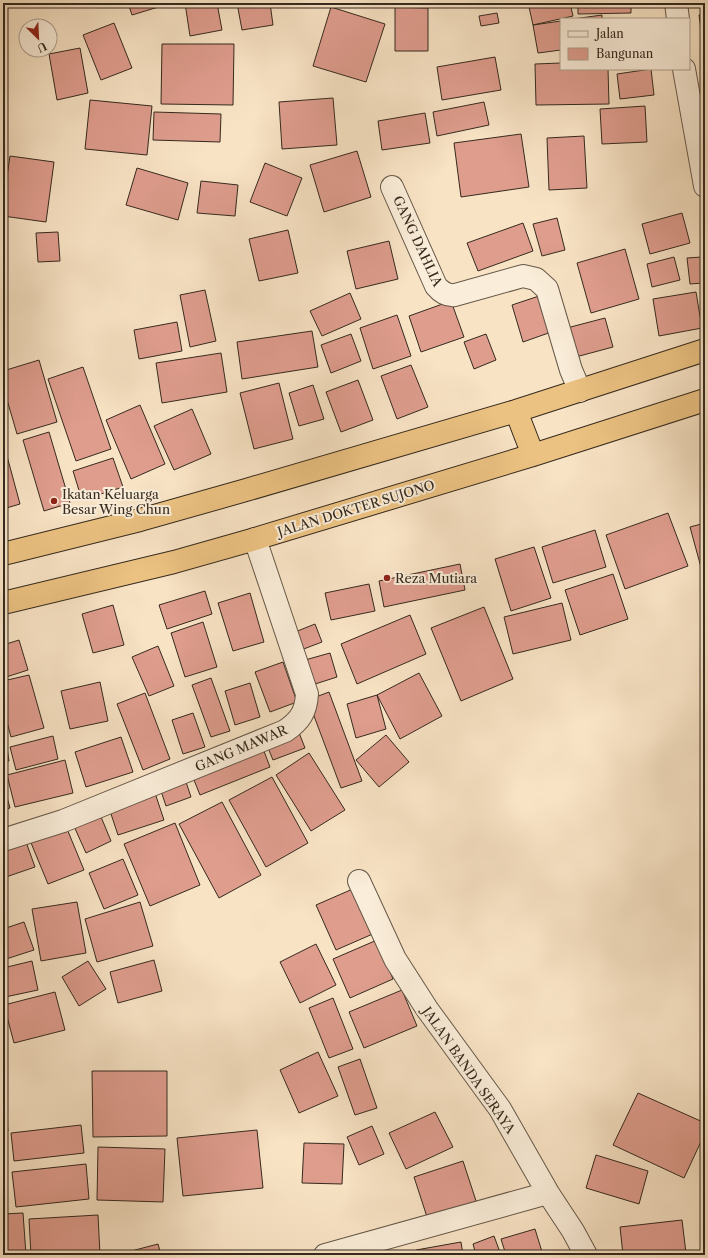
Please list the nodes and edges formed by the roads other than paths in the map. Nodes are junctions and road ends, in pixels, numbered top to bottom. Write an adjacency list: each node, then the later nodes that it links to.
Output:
1 (676, 3): 2 (street)
2 (678, 18)
3 (684, 70): 4 (street)
4 (705, 186)
5 (392, 187): 7 (street, GANG DAHLIA)
6 (705, 350): 7 (highway)
7 (580, 391): 9 (highway)
8 (705, 400): 10 (highway, JALAN DOKTER SUJONO)
9 (516, 410): 10 (highway); 12 (highway)
10 (532, 454): 11 (highway, JALAN DOKTER SUJONO)
11 (255, 539): 13 (highway, JALAN DOKTER SUJONO); 14 (street, GANG MAWAR)
12 (3, 554)
13 (3, 603)
14 (3, 840)
15 (359, 881): 16 (street, JALAN BANDA SERAYA)
16 (548, 1193): 17 (street); 18 (street, JALAN BANDA SERAYA)
17 (324, 1255)
18 (586, 1255)

